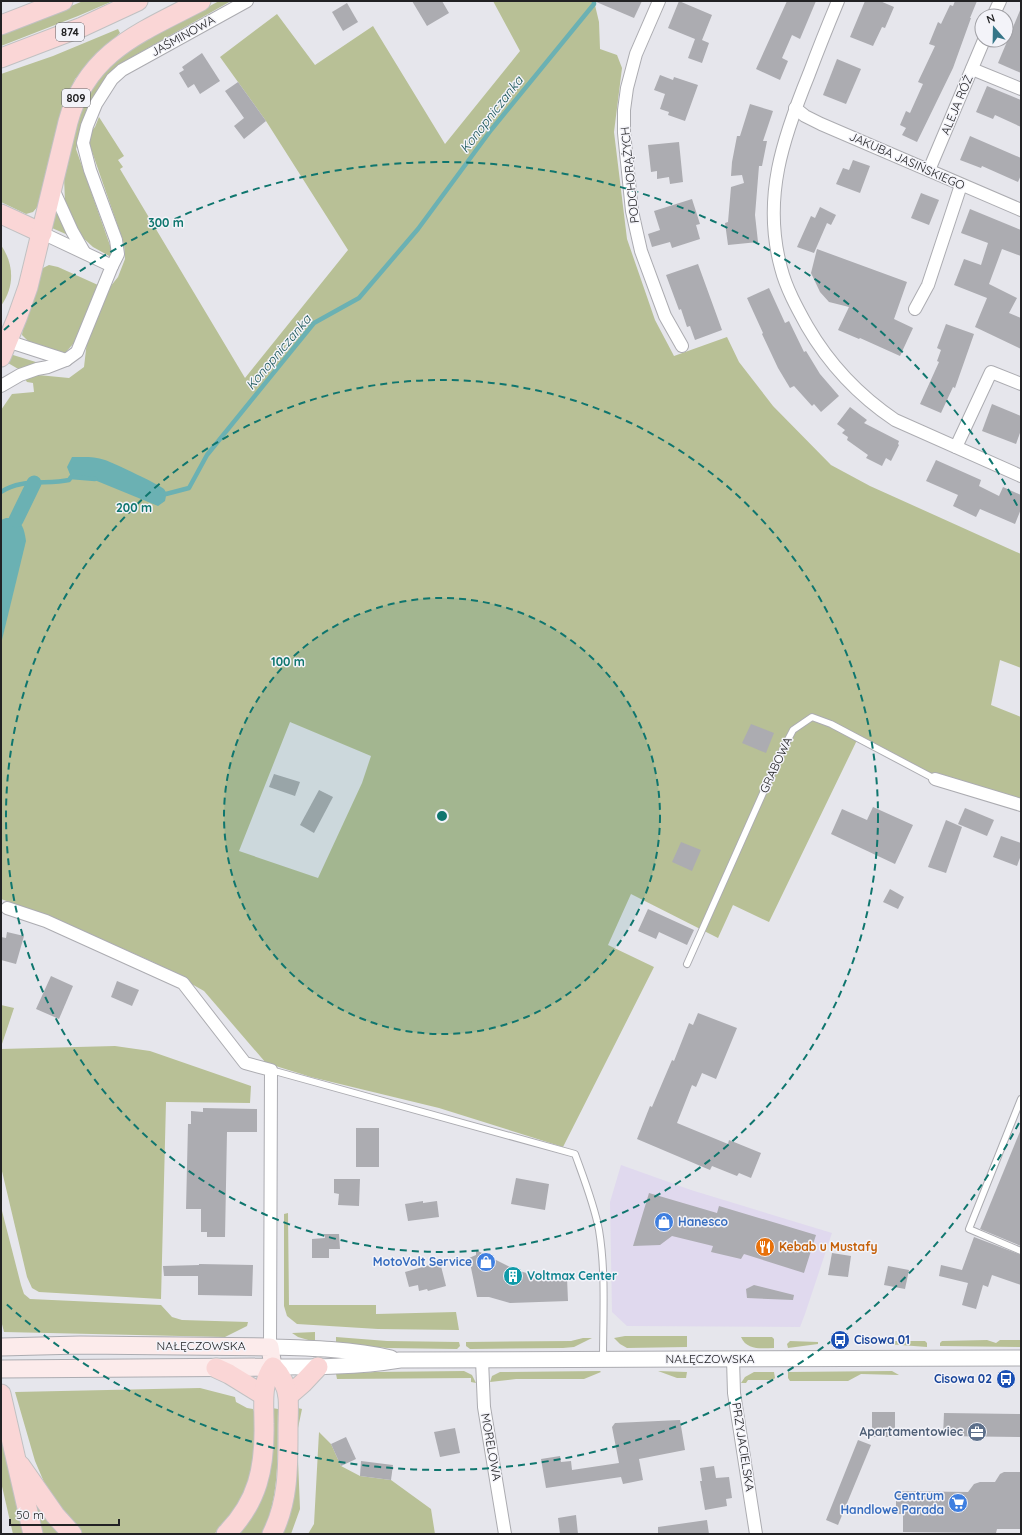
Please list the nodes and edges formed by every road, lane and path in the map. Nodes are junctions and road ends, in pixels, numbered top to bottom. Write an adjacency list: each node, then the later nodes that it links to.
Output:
1 (63, 1): 7 (main road, 874)
2 (138, 1): 9 (main road, 874)
3 (201, 1): 15 (main road, 809)
4 (247, 1): 20 (street, JAŚMINOWA)
5 (659, 1): 23 (street, PODCHORĄŻYCH)
6 (838, 1): 12 (street)
7 (1, 25)
8 (981, 48): 10 (street, ALEJA RÓŻ)
9 (1, 58)
10 (972, 69): 11 (street); 13 (street, ALEJA RÓŻ)
11 (1021, 89)
12 (795, 108): 13 (street, JAKUBA JASIŃSKIEGO); 27 (street)
13 (929, 170): 14 (street, JAKUBA JASIŃSKIEGO)
14 (961, 185): 16 (street, JAKUBA JASIŃSKIEGO); 21 (street)
15 (52, 187): 18 (main road, 809); 19 (street)
16 (1021, 210)
17 (1, 214): 18 (main road)
18 (42, 233): 19 (street); 22 (main road, 809)
19 (84, 252): 20 (street)
20 (112, 266): 24 (street, JAŚMINOWA)
21 (915, 309)
22 (3, 346): 24 (street)
23 (682, 346)
24 (66, 360): 26 (street, JAŚMINOWA)
25 (1021, 384): 27 (street)
26 (1, 386)
27 (956, 447): 28 (street)
28 (1021, 476)
29 (935, 779): 30 (street, GRABOWA); 32 (lane, GRABOWA)
30 (1021, 805)
31 (6, 908): 33 (street)
32 (686, 964)
33 (271, 1070): 37 (street); 42 (lane)
34 (1021, 1099): 35 (lane)
35 (1021, 1251)
36 (1, 1347): 37 (main road, NAŁĘCZOWSKA)
37 (270, 1347): 40 (street, NAŁĘCZOWSKA); 43 (main road)
38 (1021, 1358): 39 (street, NAŁĘCZOWSKA)
39 (734, 1359): 42 (street, NAŁĘCZOWSKA); 56 (street, PRZYJACIELSKA)
40 (400, 1360): 41 (street, NAŁĘCZOWSKA); 45 (street, NAŁĘCZOWSKA)
41 (482, 1360): 42 (street, NAŁĘCZOWSKA); 55 (street, MORELOWA)
42 (603, 1360)
43 (273, 1367): 44 (main road, NAŁĘCZOWSKA); 45 (street, NAŁĘCZOWSKA); 48 (main road); 49 (main road)
44 (216, 1368): 46 (main road, NAŁĘCZOWSKA); 48 (main road)
45 (318, 1368): 49 (main road)
46 (1, 1369)
47 (1, 1394): 50 (main road)
48 (263, 1395): 53 (main road)
49 (288, 1396): 54 (main road)
50 (16, 1459): 51 (main road); 52 (main road)
51 (33, 1534)
52 (72, 1534)
53 (226, 1534)
54 (272, 1534)
55 (506, 1534)
56 (756, 1534)

